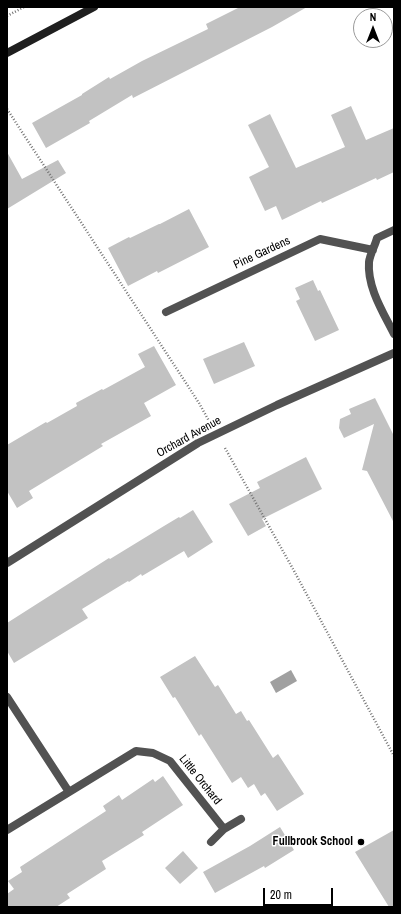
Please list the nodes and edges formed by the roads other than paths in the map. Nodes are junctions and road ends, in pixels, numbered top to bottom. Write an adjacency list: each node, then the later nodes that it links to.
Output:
1 (94, 7): 2 (main road)
2 (7, 53)
3 (394, 230): 4 (street)
4 (373, 250): 5 (street, Pine Gardens); 6 (street)
5 (166, 312)
6 (394, 334)
7 (394, 353): 8 (street, Orchard Avenue)
8 (7, 564)
9 (7, 697): 10 (street)
10 (68, 792): 12 (street, Little Orchard); 13 (street, Little Orchard)
11 (241, 819): 12 (street)
12 (224, 829): 14 (street)
13 (7, 830)
14 (211, 842)

